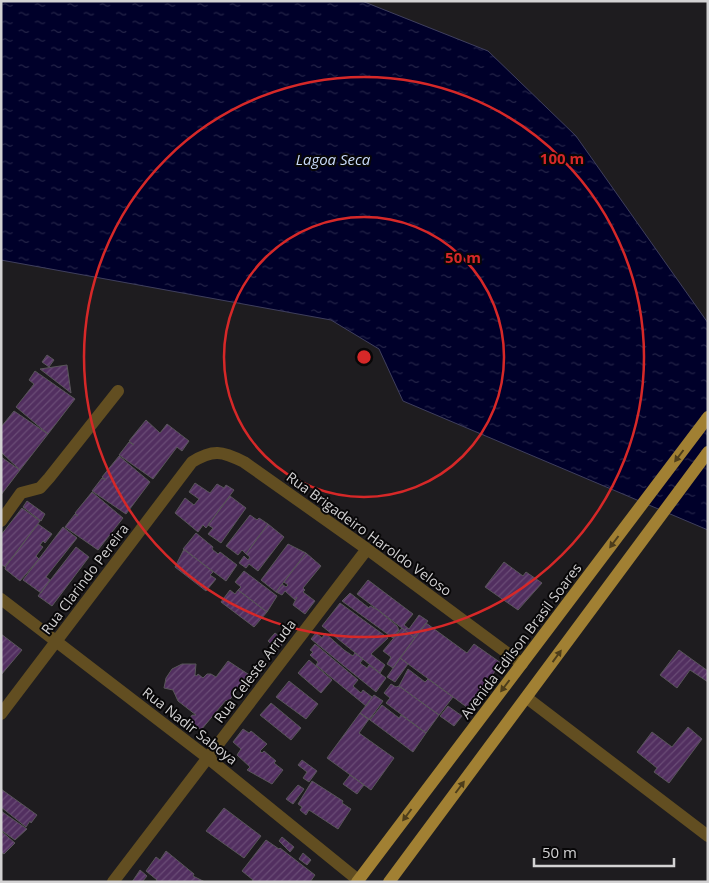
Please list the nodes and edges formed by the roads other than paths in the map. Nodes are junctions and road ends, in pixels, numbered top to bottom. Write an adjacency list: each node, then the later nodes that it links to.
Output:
1 (118, 391): 5 (street)
2 (708, 417): 9 (main road, Avenida Edilson Brasil Soares, one-way to 9)
3 (708, 452): 10 (main road, one-way to 3)
4 (192, 462): 6 (street, Rua Brigadeiro Haroldo Veloso); 8 (street, Rua Clarindo Pereira)
5 (1, 521)
6 (366, 549): 9 (street, Rua Brigadeiro Haroldo Veloso); 12 (street, Rua Celeste Arruda)
7 (1, 599): 8 (street, Rua Nadir Saboya)
8 (57, 641): 11 (street, Rua Clarindo Pereira); 12 (street, Rua Nadir Saboya)
9 (522, 664): 14 (main road, Avenida Edilson Brasil Soares, one-way to 14)
10 (527, 698): 13 (street); 16 (main road, one-way to 10)
11 (1, 714)
12 (208, 758): 14 (street, Rua Nadir Saboya); 15 (street, Rua Celeste Arruda)
13 (708, 836)
14 (357, 881)
15 (113, 882)
16 (389, 882)

